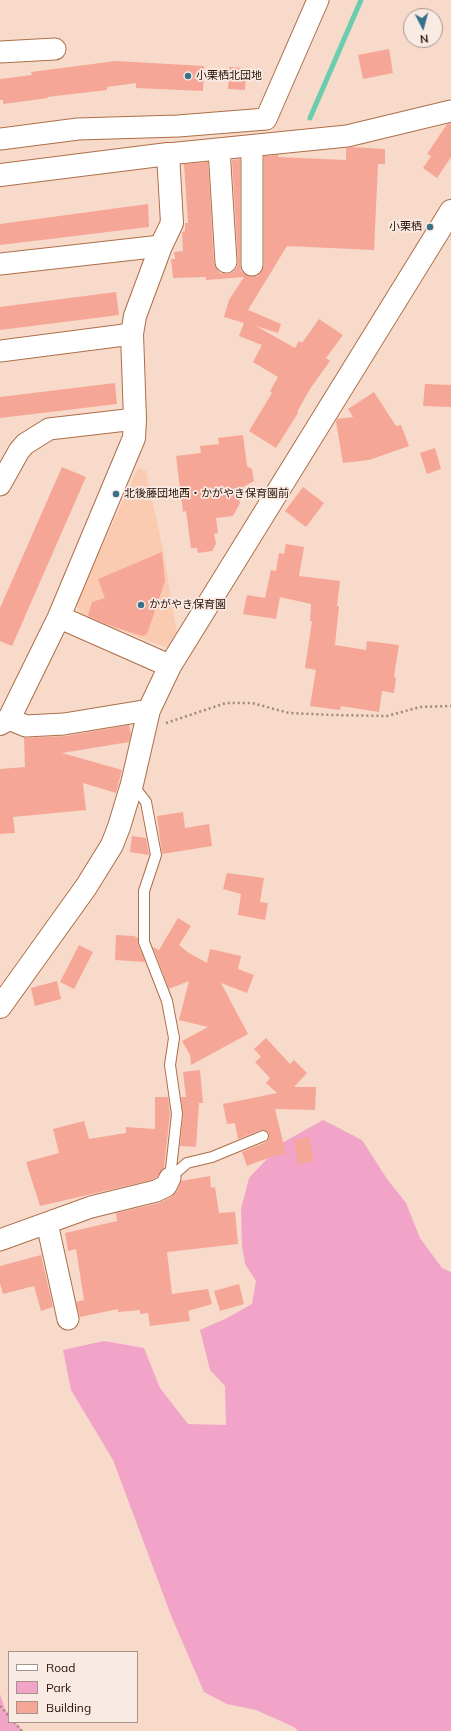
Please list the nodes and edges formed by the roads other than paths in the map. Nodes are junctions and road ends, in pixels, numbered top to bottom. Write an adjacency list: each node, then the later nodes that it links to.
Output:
1 (318, 0): 5 (street)
2 (55, 49): 3 (street)
3 (0, 52)
4 (451, 111): 6 (street)
5 (0, 139)
6 (252, 146): 7 (street); 14 (street)
7 (219, 149): 8 (street); 12 (street)
8 (168, 154): 9 (street); 11 (street)
9 (0, 175)
10 (451, 211): 20 (street)
11 (161, 246): 13 (street); 15 (street)
12 (226, 262)
13 (0, 264)
14 (252, 265)
15 (132, 334): 16 (street); 17 (street)
16 (0, 351)
17 (135, 419): 18 (street); 19 (street)
18 (0, 485)
19 (59, 617): 20 (street); 22 (street)
20 (170, 666): 21 (street)
21 (147, 719): 22 (street); 23 (street)
22 (5, 722)
23 (132, 784): 24 (street); 26 (lane)
24 (0, 1007)
25 (263, 1136): 26 (lane)
26 (170, 1178): 27 (street)
27 (47, 1223): 28 (street); 29 (street)
28 (0, 1240)
29 (68, 1319)

